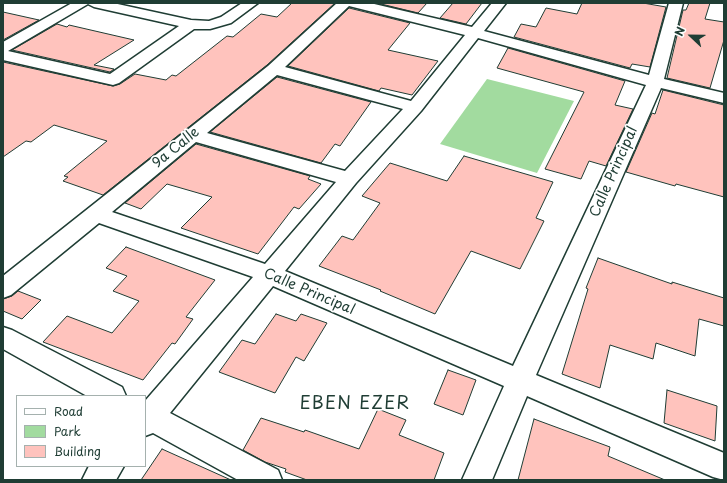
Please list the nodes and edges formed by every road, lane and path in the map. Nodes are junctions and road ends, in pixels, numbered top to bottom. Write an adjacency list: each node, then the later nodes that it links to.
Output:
1 (82, 3): 10 (street)
2 (94, 3): 8 (street)
3 (251, 3): 8 (street)
4 (345, 3): 12 (street, 9a Calle)
5 (353, 3): 9 (street)
6 (499, 3): 9 (street)
7 (676, 3): 13 (street, Calle Principal)
8 (191, 24): 11 (street)
9 (476, 33): 13 (street); 15 (street)
10 (3, 48)
11 (3, 55)
12 (274, 69): 15 (street); 16 (street, 9a Calle)
13 (655, 82): 14 (street); 22 (street, Calle Principal)
14 (724, 98)
15 (415, 108): 17 (street)
16 (193, 135): 17 (street); 18 (street, 9a Calle)
17 (349, 178): 19 (street)
18 (95, 214): 19 (street, Calle Principal); 20 (street, 9a Calle)
19 (269, 274): 22 (street, Calle Principal); 24 (street)
20 (3, 289)
21 (3, 337): 23 (street)
22 (520, 380): 26 (street, Calle Principal); 29 (street, Calle Principal)
23 (110, 395)
24 (147, 418): 28 (street)
25 (108, 467): 27 (street)
26 (724, 467)
27 (97, 480)
28 (267, 480)
29 (477, 480)

